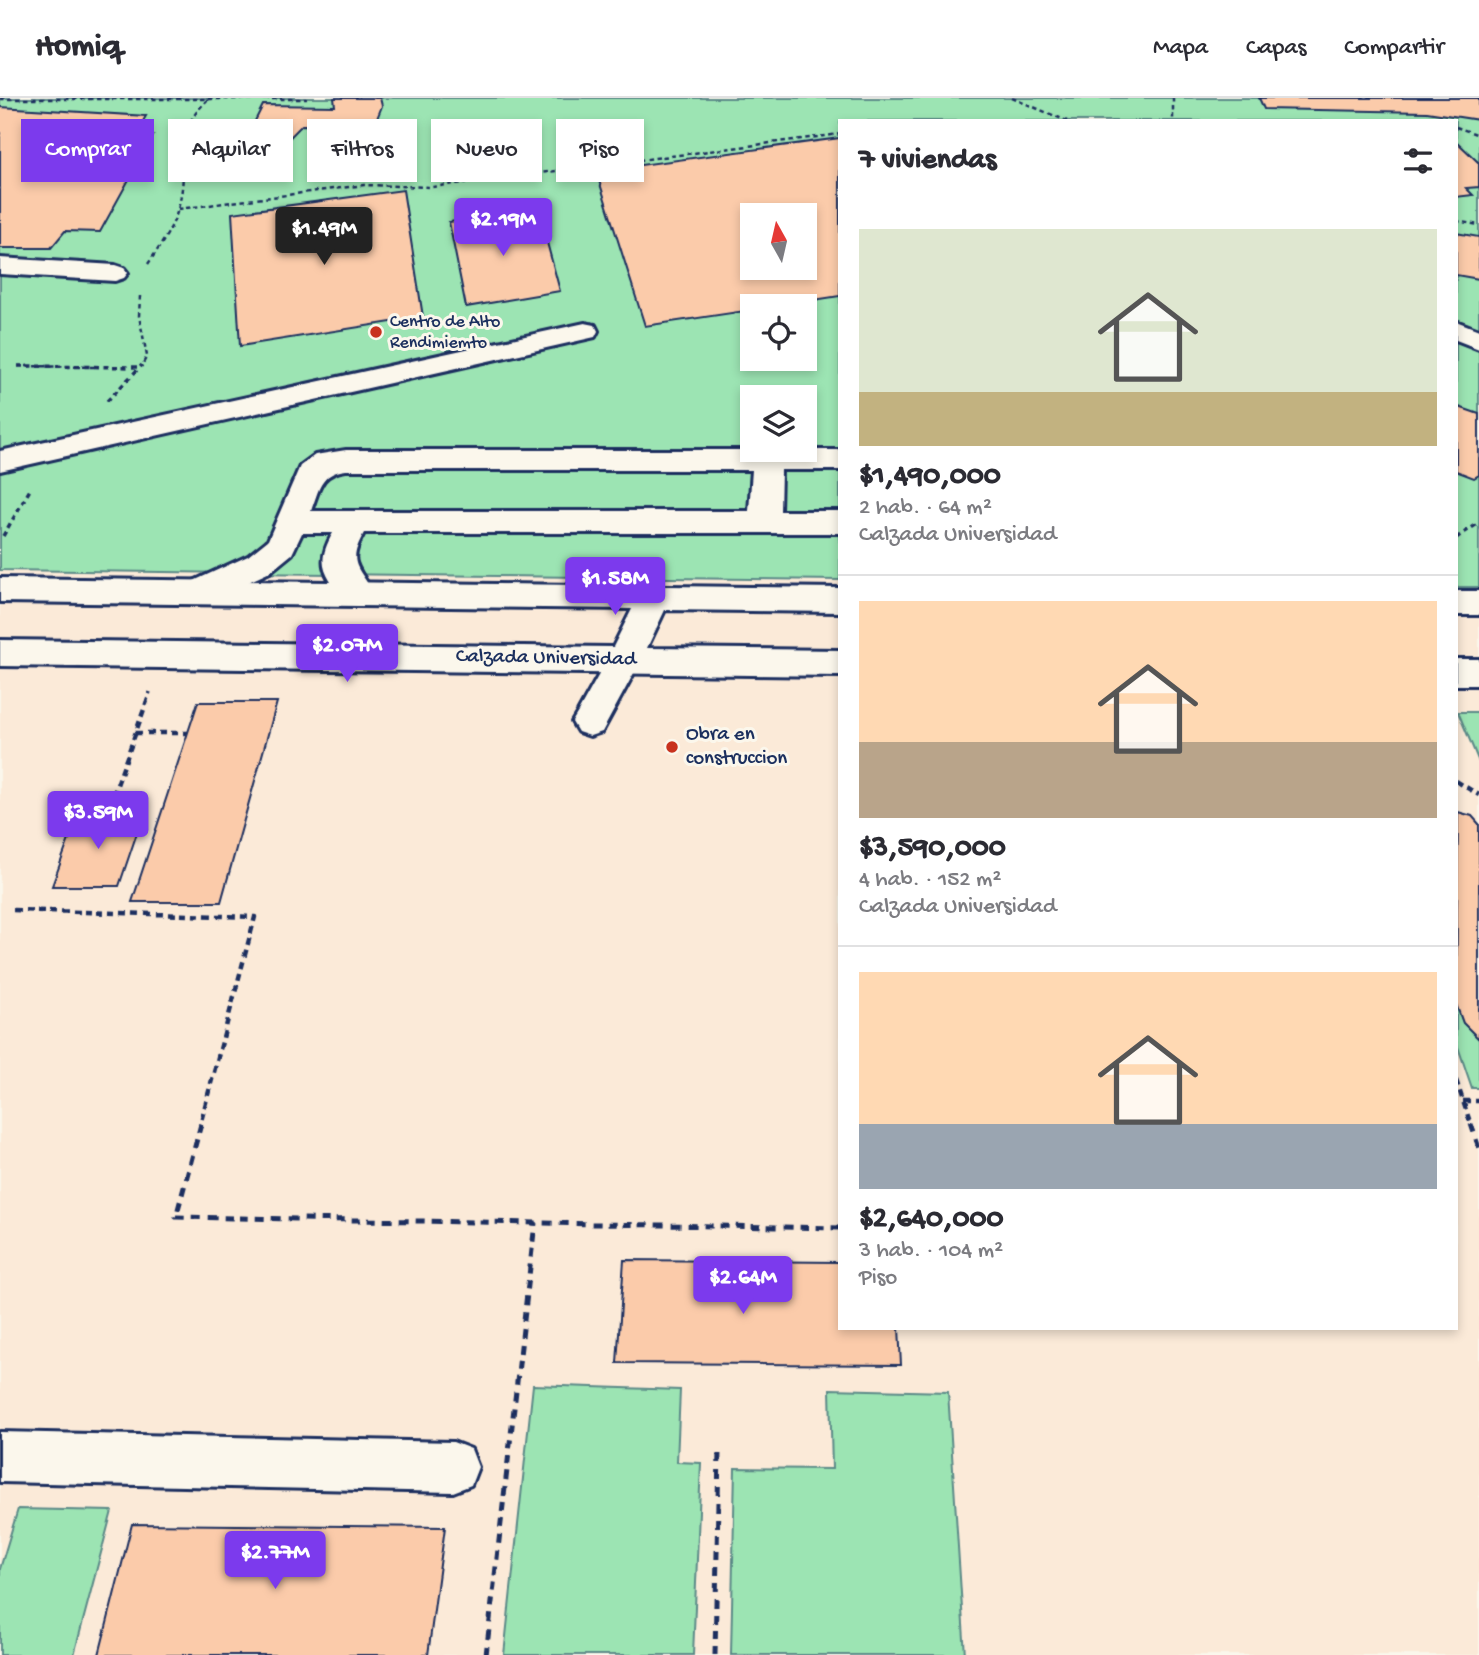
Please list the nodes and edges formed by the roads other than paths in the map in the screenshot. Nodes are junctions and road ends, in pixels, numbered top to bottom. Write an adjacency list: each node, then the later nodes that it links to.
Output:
1 (0, 266): 2 (main road)
2 (116, 272)
3 (1458, 329): 5 (main road)
4 (585, 331): 9 (main road)
5 (1479, 341)
6 (740, 459): 11 (main road)
7 (817, 460): 8 (main road)
8 (838, 460)
9 (0, 461)
10 (766, 462): 12 (main road)
11 (293, 522): 14 (main road); 16 (main road)
12 (764, 522): 13 (main road); 14 (main road)
13 (838, 522)
14 (354, 523): 17 (main road)
15 (0, 590): 16 (main road)
16 (198, 592): 17 (main road)
17 (358, 594): 18 (main road)
18 (654, 598): 19 (main road); 23 (main road)
19 (838, 600)
20 (1458, 603): 21 (main road)
21 (1479, 603)
22 (0, 653): 23 (main road, Calzada Universidad)
23 (624, 660): 24 (main road, Calzada Universidad); 27 (main road)
24 (838, 663)
25 (1458, 672): 26 (main road)
26 (1479, 672)
27 (590, 722)
28 (0, 1457): 29 (main road)
29 (453, 1467)

